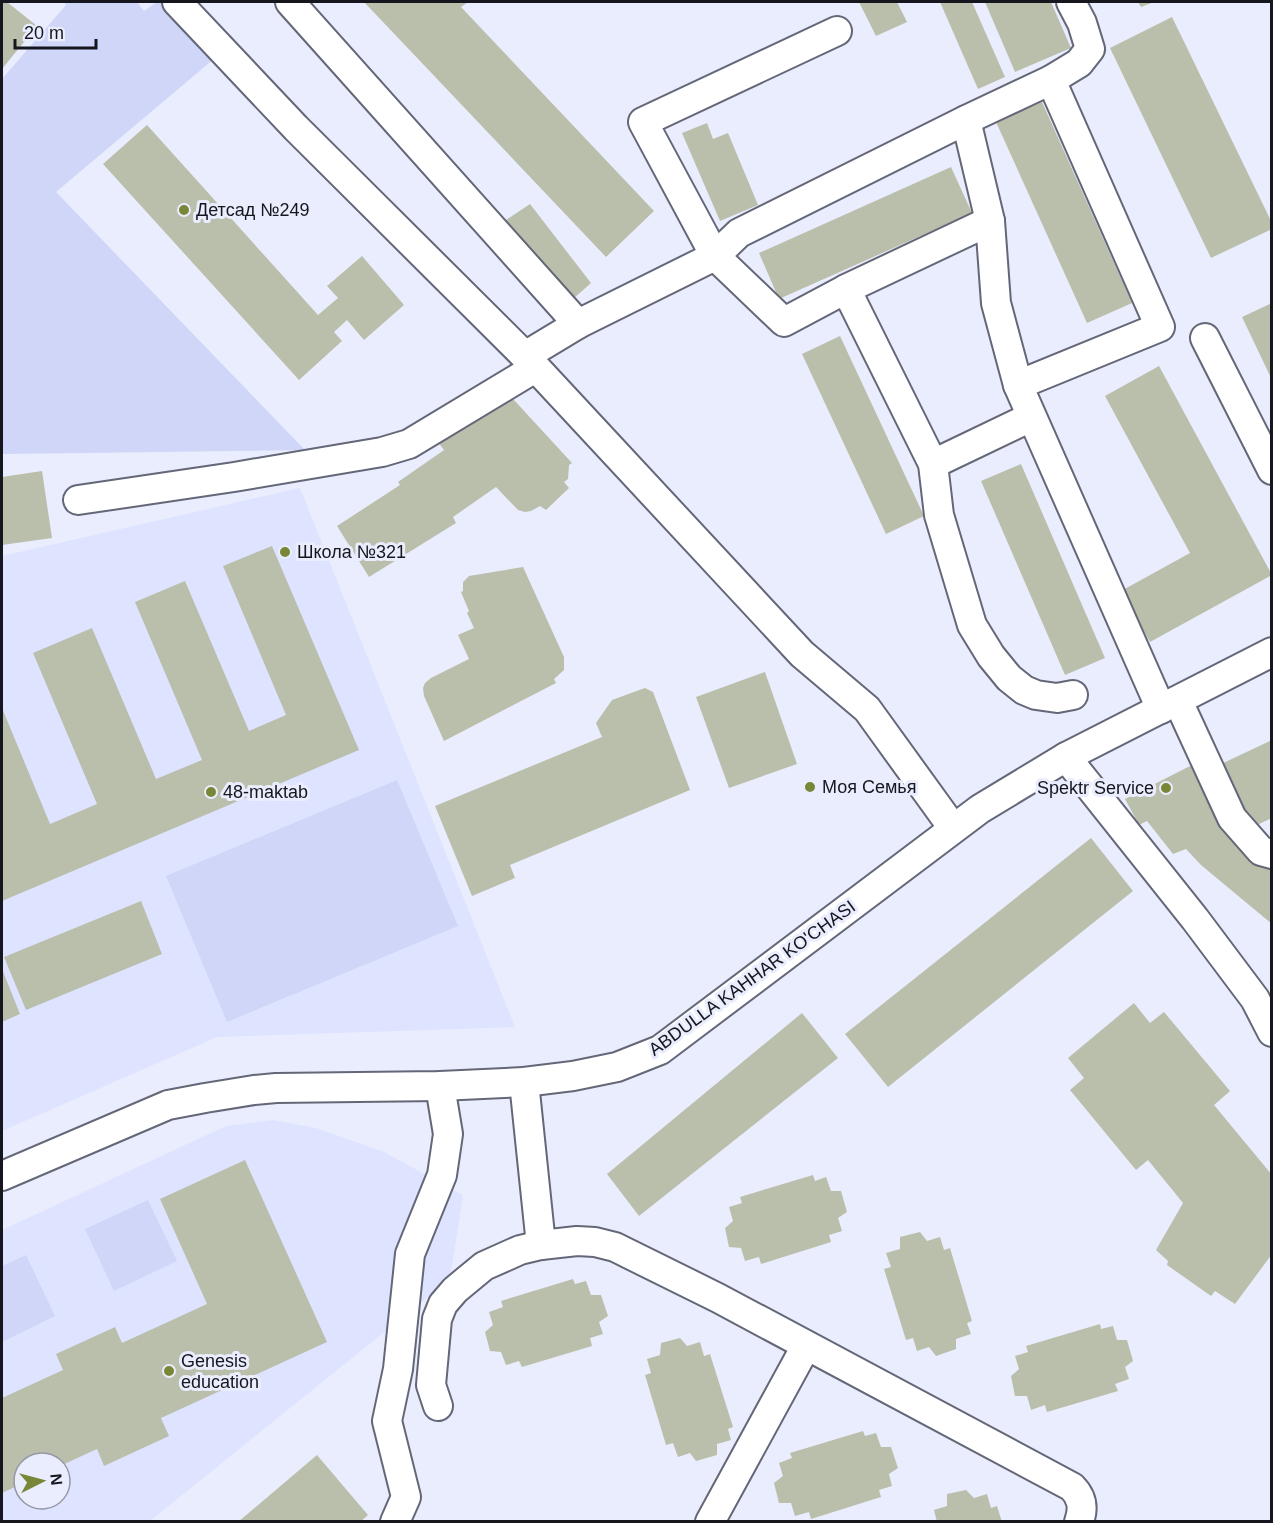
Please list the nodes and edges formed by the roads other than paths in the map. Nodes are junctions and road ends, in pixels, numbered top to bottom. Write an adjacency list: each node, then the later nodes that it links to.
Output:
1 (177, 2): 12 (street)
2 (290, 2): 10 (street)
3 (1071, 2): 5 (street)
4 (837, 31): 8 (street)
5 (1051, 80): 6 (street); 13 (street)
6 (966, 120): 7 (street); 8 (street)
7 (990, 221): 9 (street); 13 (street)
8 (715, 256): 9 (street); 10 (street)
9 (846, 290): 15 (street)
10 (578, 324): 12 (street)
11 (1205, 338): 16 (street)
12 (530, 362): 17 (street); 22 (street)
13 (1018, 385): 14 (street)
14 (1031, 417): 15 (street); 20 (street)
15 (933, 464): 19 (street)
16 (1272, 470)
17 (78, 500)
18 (1272, 652): 20 (street, ABDULLA KAHHAR KO'CHASI)
19 (1072, 695)
20 (1170, 705): 21 (street, ABDULLA KAHHAR KO'CHASI); 23 (street)
21 (1066, 757): 22 (street, ABDULLA KAHHAR KO'CHASI); 24 (street)
22 (953, 828): 25 (street, ABDULLA KAHHAR KO'CHASI)
23 (1272, 854)
24 (1272, 1032)
25 (524, 1082): 26 (street, ABDULLA KAHHAR KO'CHASI); 28 (street)
26 (440, 1086): 27 (street, ABDULLA KAHHAR KO'CHASI); 31 (street)
27 (2, 1176)
28 (541, 1245): 29 (street); 30 (street)
29 (806, 1346): 32 (street); 33 (street)
30 (438, 1406)
31 (395, 1521)
32 (711, 1521)
33 (1079, 1521)

